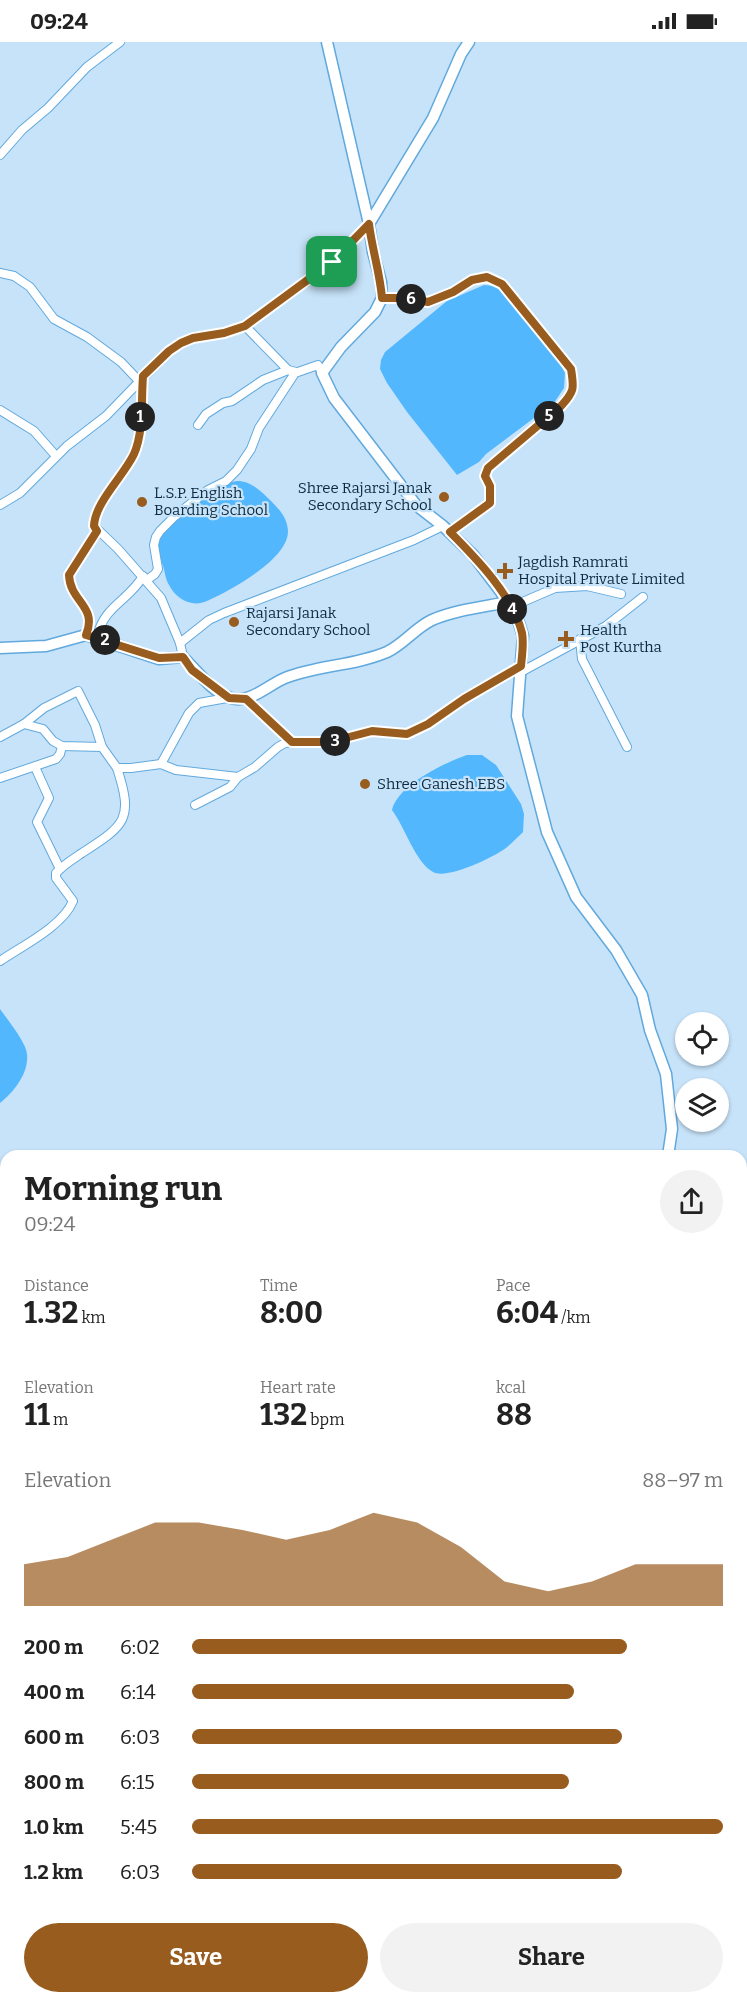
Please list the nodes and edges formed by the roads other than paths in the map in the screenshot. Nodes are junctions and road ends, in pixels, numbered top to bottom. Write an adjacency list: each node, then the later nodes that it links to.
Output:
1 (120, 42): 4 (street)
2 (327, 42): 5 (main road)
3 (469, 42): 5 (main road)
4 (0, 155)
5 (369, 224): 7 (main road); 8 (street)
6 (0, 273): 11 (street)
7 (382, 298): 10 (main road); 16 (street)
8 (245, 326): 9 (street); 11 (street)
9 (292, 371): 10 (street); 13 (street); 18 (street)
10 (322, 373): 16 (main road)
11 (141, 379): 14 (street); 17 (street)
12 (0, 410): 14 (street)
13 (198, 425)
14 (56, 456): 15 (street)
15 (0, 505)
16 (446, 529): 21 (main road); 24 (street)
17 (97, 531): 18 (street); 22 (street)
18 (145, 578): 22 (street); 24 (street)
19 (621, 594): 21 (street)
20 (643, 597): 23 (street)
21 (509, 604): 27 (main road); 29 (main road)
22 (92, 636): 25 (main road); 26 (main road)
23 (580, 639): 27 (street); 35 (street)
24 (180, 643): 26 (street)
25 (0, 648)
26 (183, 657): 28 (main road)
27 (520, 669): 32 (street); 44 (main road)
28 (229, 698): 29 (main road); 36 (street)
29 (246, 699): 32 (street)
30 (24, 724): 31 (street); 33 (street); 34 (street)
31 (0, 737)
32 (292, 742): 39 (street)
33 (62, 746): 34 (street); 37 (street)
34 (102, 747): 38 (street)
35 (627, 747)
36 (161, 764): 38 (street); 39 (street)
37 (35, 767): 40 (street); 42 (street)
38 (117, 768): 42 (street)
39 (238, 777): 41 (street)
40 (0, 778)
41 (195, 805)
42 (60, 869): 43 (street)
43 (0, 961)
44 (669, 1150)

